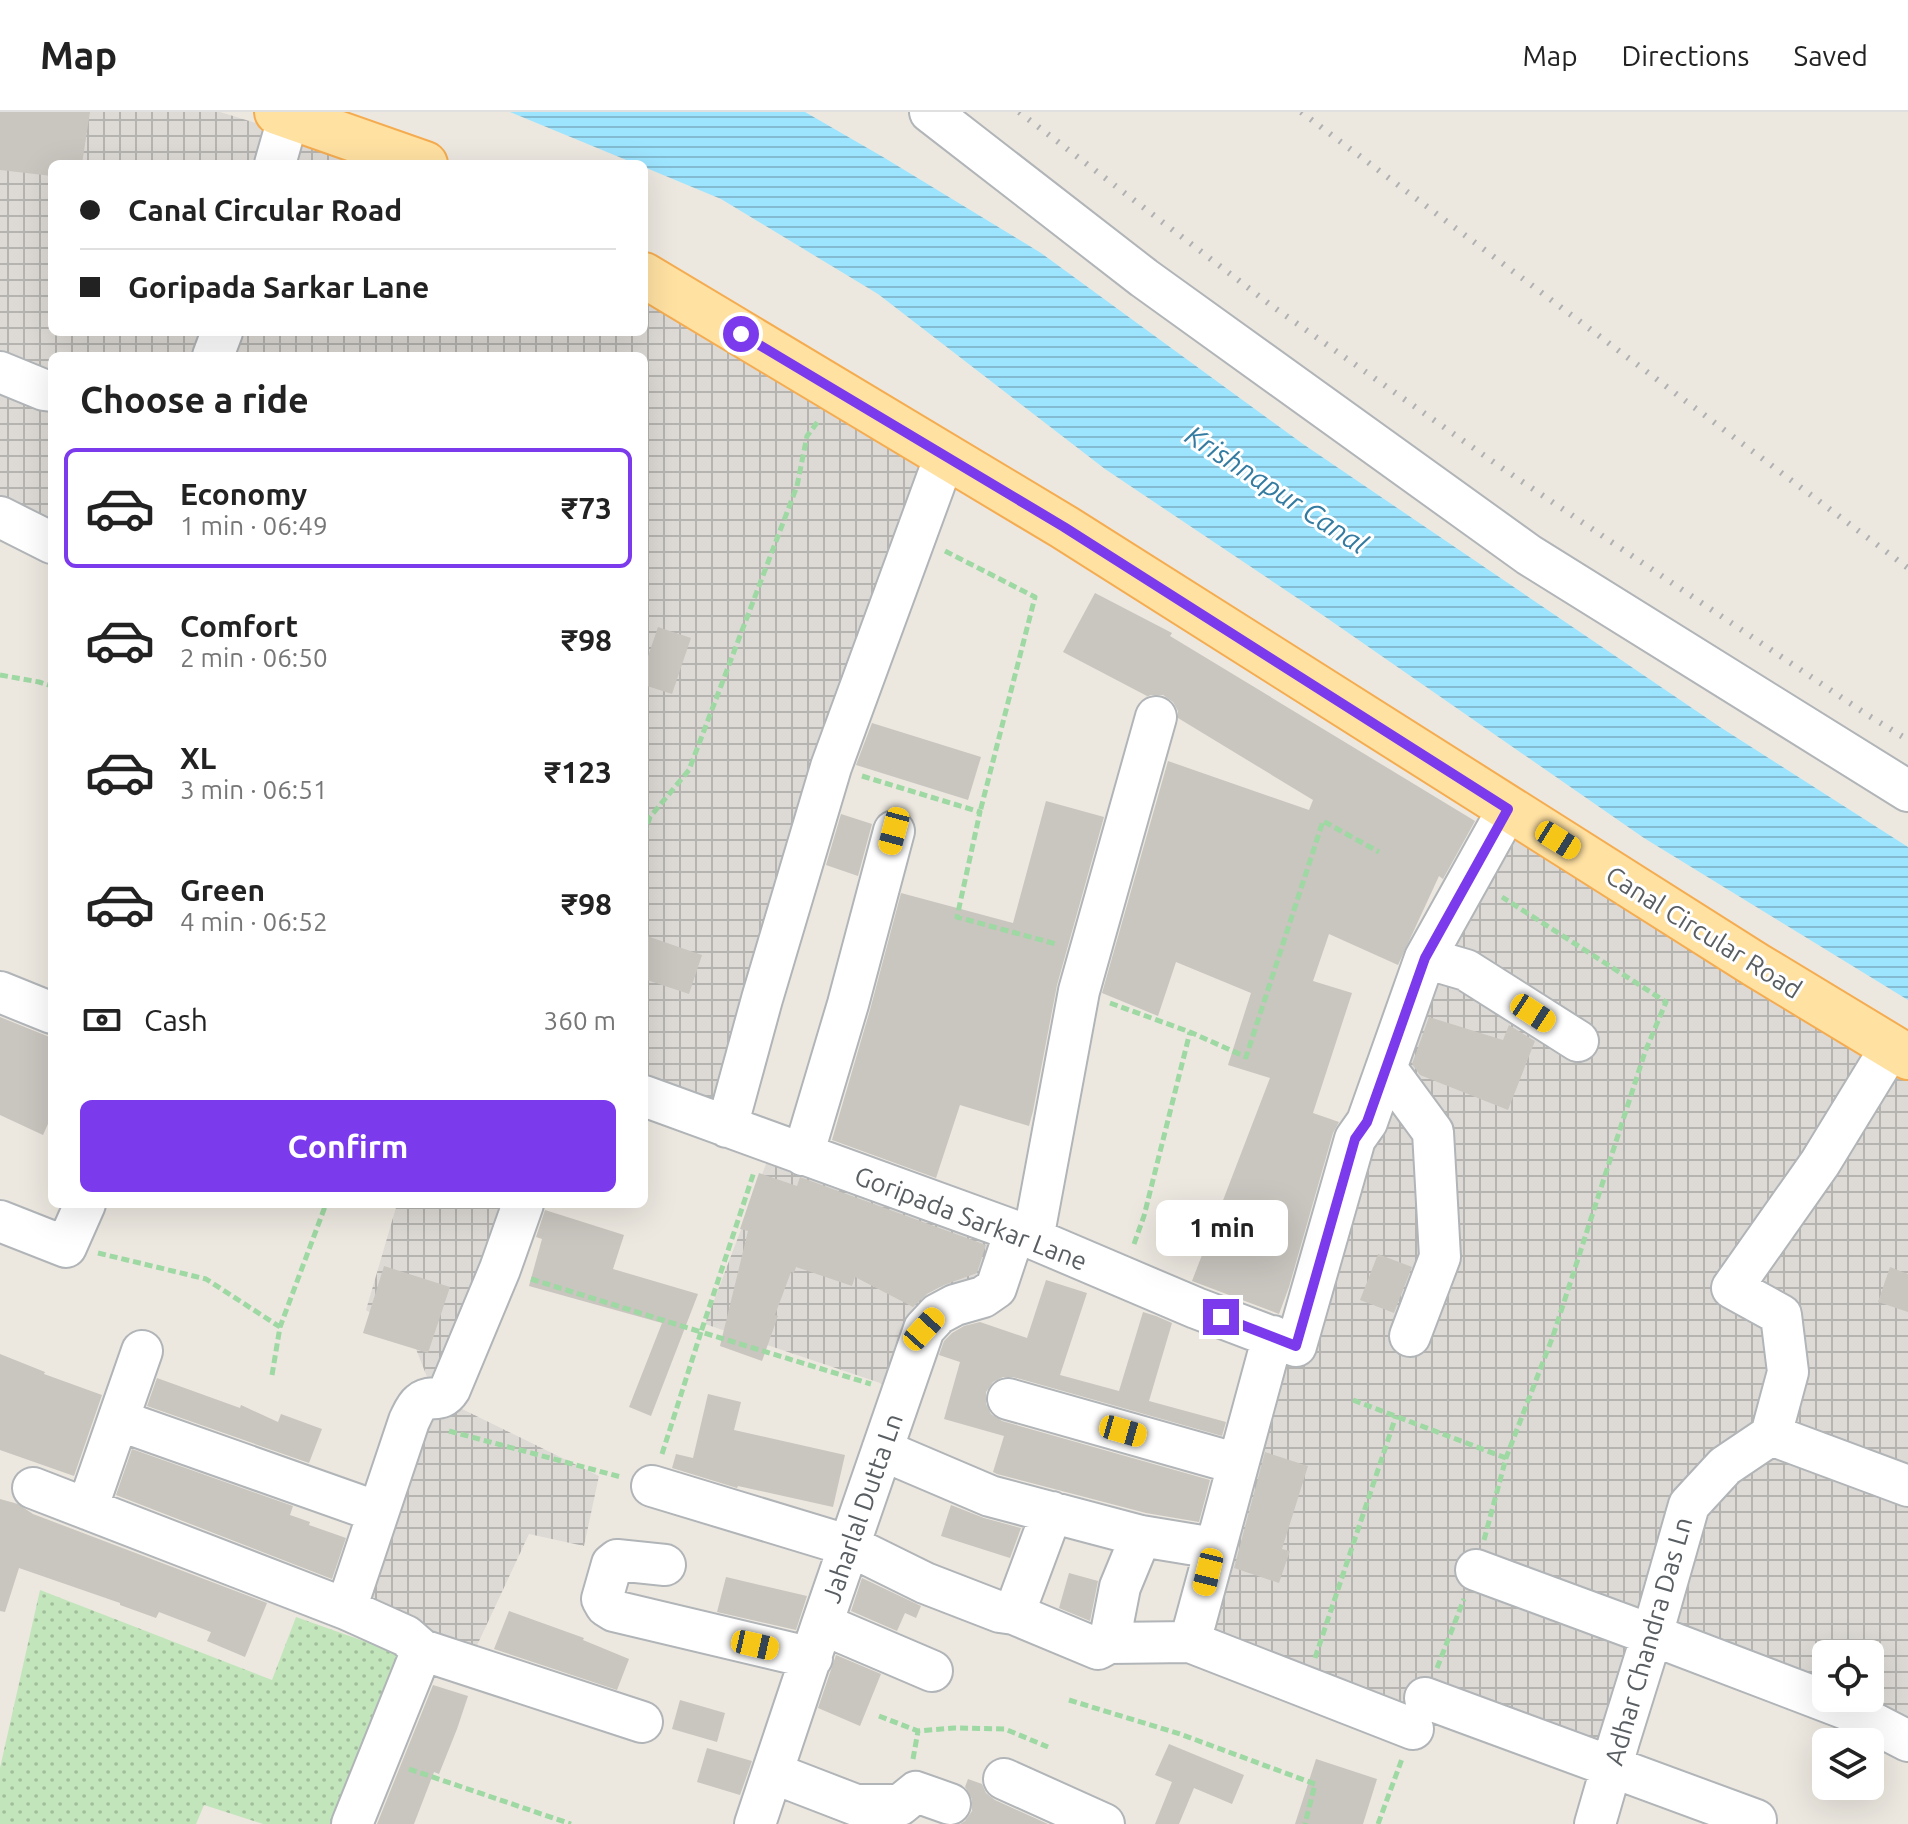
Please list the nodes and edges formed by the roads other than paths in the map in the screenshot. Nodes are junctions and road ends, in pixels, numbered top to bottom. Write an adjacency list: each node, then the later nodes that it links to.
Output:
1 (930, 112): 12 (street)
2 (283, 114): 3 (street); 4 (main road)
3 (276, 160)
4 (414, 160)
5 (648, 277): 8 (main road, Canal Circular Road)
6 (0, 372): 7 (street)
7 (48, 390)
8 (945, 456): 13 (main road, Canal Circular Road); 22 (street)
9 (0, 517): 10 (street)
10 (48, 541)
11 (1156, 717): 27 (street, Jaharlal Dutta Ln)
12 (1908, 791)
13 (1508, 809): 15 (street); 19 (main road, Canal Circular Road)
14 (894, 831): 23 (street)
15 (1425, 958): 18 (street); 20 (street)
16 (0, 992): 17 (street)
17 (48, 1011)
18 (1578, 1041)
19 (1899, 1052): 33 (street)
20 (1386, 1068): 28 (street); 29 (street)
21 (648, 1097): 22 (street, Goripada Sarkar Lane)
22 (727, 1127): 23 (street, Goripada Sarkar Lane)
23 (803, 1155): 27 (street, Goripada Sarkar Lane)
24 (83, 1208): 26 (street)
25 (522, 1208): 40 (street)
26 (0, 1221)
27 (1024, 1235): 29 (street, Goripada Sarkar Lane); 34 (street, Jaharlal Dutta Ln)
28 (1410, 1336)
29 (1284, 1341): 35 (street)
30 (142, 1351): 32 (street)
31 (1008, 1399): 35 (street)
32 (118, 1420): 39 (street); 40 (street)
33 (1771, 1435): 37 (street); 49 (street, Adhar Chandra Das Ln)
34 (882, 1450): 41 (street); 43 (street, Jaharlal Dutta Ln)
35 (1238, 1464): 44 (street)
36 (652, 1486): 43 (street)
37 (1908, 1486)
38 (33, 1488): 39 (street)
39 (87, 1509): 47 (street)
40 (378, 1512): 47 (street)
41 (1052, 1512): 42 (street); 48 (street)
42 (1141, 1536): 44 (street); 52 (street)
43 (850, 1546): 48 (street); 50 (street, Jaharlal Dutta Ln)
44 (1214, 1548): 51 (street)
45 (665, 1565): 50 (street)
46 (1476, 1570): 49 (street)
47 (346, 1609): 53 (street)
48 (1014, 1614): 52 (street)
49 (1652, 1635): 56 (street); 57 (street, Adhar Chandra Das Ln)
50 (817, 1641): 54 (street); 58 (street, Jaharlal Dutta Ln)
51 (1190, 1642): 52 (street); 57 (street)
52 (1109, 1643)
53 (422, 1650): 55 (street); 62 (street)
54 (932, 1671)
55 (642, 1722)
56 (1908, 1741)
57 (1611, 1766): 61 (street); 65 (street, Adhar Chandra Das Ln)
58 (773, 1773): 60 (street); 63 (street, Jaharlal Dutta Ln)
59 (1004, 1779): 64 (street)
60 (950, 1804)
61 (1756, 1820)
62 (352, 1824)
63 (755, 1824)
64 (1104, 1824)
65 (1595, 1824)

